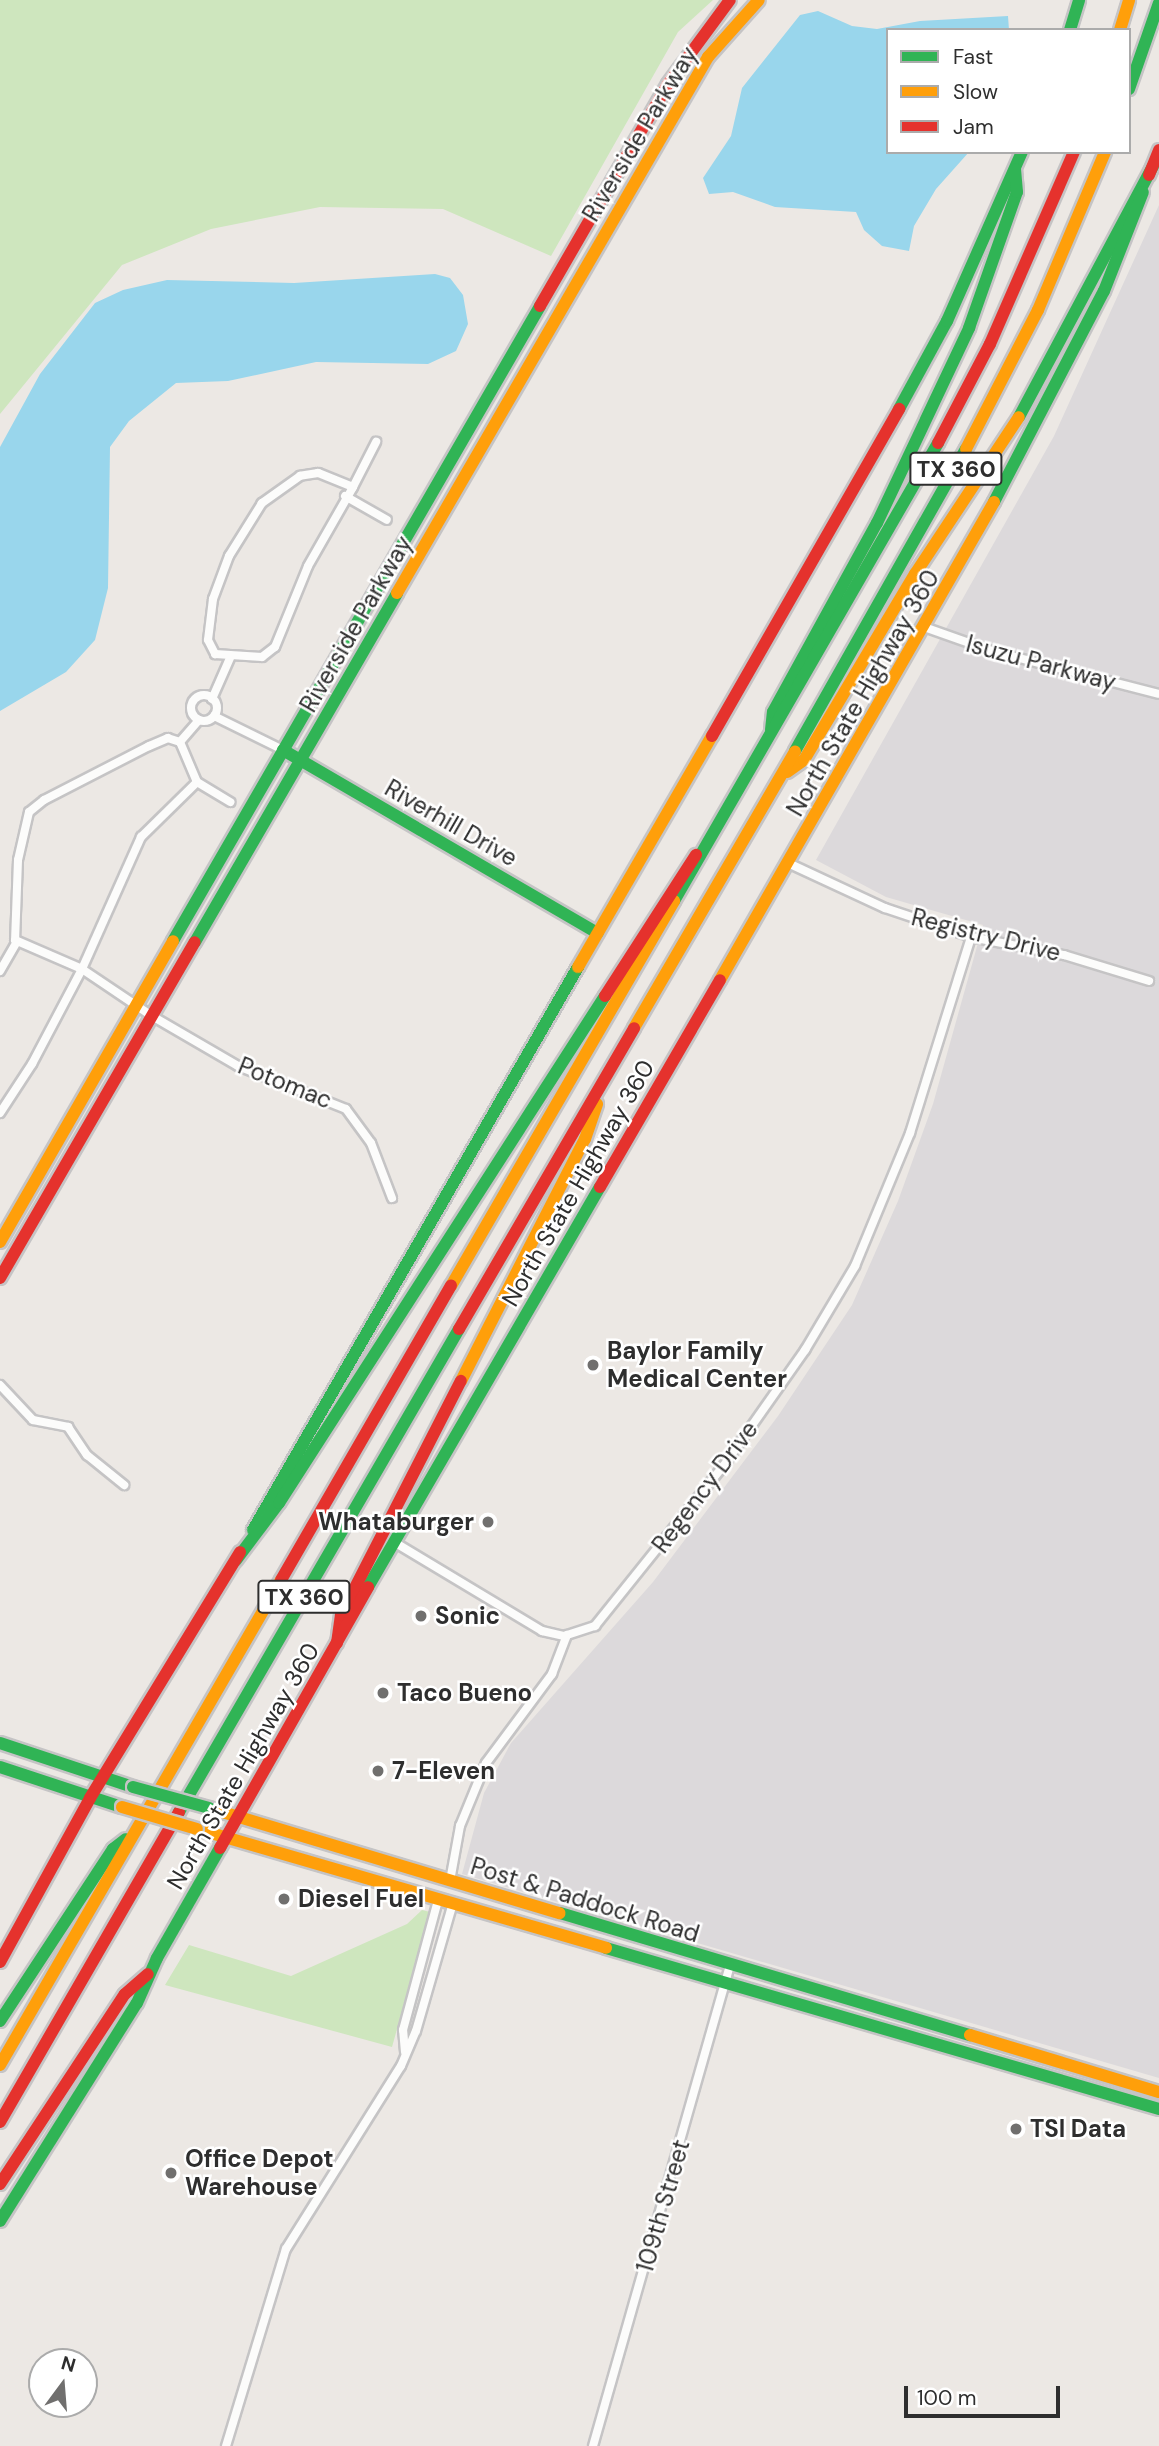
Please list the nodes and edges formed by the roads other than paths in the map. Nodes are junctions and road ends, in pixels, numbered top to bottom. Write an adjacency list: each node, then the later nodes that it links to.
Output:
1 (730, 0): 17 (main road, Riverside Parkway)
2 (759, 0): 18 (main road, Riverside Parkway)
3 (1079, 0): 8 (main road)
4 (1090, 0): 8 (main road)
5 (1129, 0): 9 (main road)
6 (1152, 0): 7 (main road)
7 (1159, 3): 10 (main road)
8 (1072, 27)
9 (1121, 28)
10 (1131, 84)
11 (1159, 150): 15 (main road, North State Highway 360)
12 (1021, 154): 16 (main road)
13 (1073, 154): 29 (main road, TX 360)
14 (1104, 154): 33 (main road, TX 360)
15 (1153, 166): 23 (main road, North State Highway 360); 33 (main road)
16 (1015, 169): 29 (main road); 38 (main road)
17 (552, 288): 18 (main road); 31 (main road, Riverside Parkway)
18 (568, 297): 32 (main road, Riverside Parkway)
19 (376, 442): 20 (street)
20 (353, 486): 21 (street); 24 (street)
21 (345, 496): 22 (street); 24 (street)
22 (387, 520)
23 (925, 628): 25 (street, Isuzu Parkway); 37 (main road, North State Highway 360)
24 (230, 658): 26 (street)
25 (1159, 694)
26 (212, 699): 27 (street); 28 (street)
27 (214, 716): 28 (street); 31 (street)
28 (199, 720): 30 (street)
29 (769, 739): 36 (main road, TX 360)
30 (180, 741): 34 (street); 40 (street)
31 (283, 750): 32 (main road, Riverhill Drive); 44 (main road, Riverside Parkway)
32 (300, 761): 38 (main road, Riverhill Drive); 45 (main road, Riverside Parkway)
33 (783, 774): 46 (main road, TX 360)
34 (197, 782): 35 (street); 41 (street)
35 (230, 802)
36 (708, 845): 54 (main road); 62 (main road, TX 360)
37 (788, 863): 39 (street, Registry Drive); 53 (main road, North State Highway 360)
38 (598, 933): 54 (main road)
39 (971, 937): 43 (street, Registry Drive); 55 (street, Regency Drive)
40 (17, 942): 41 (street, Potomac); 42 (street)
41 (82, 970): 44 (street, Potomac); 47 (street)
42 (0, 971)
43 (1149, 981)
44 (136, 1006): 45 (street, Potomac); 49 (main road, Riverside Parkway)
45 (152, 1016): 48 (street, Potomac); 50 (main road, Riverside Parkway)
46 (608, 1072): 56 (main road); 78 (main road, TX 360)
47 (0, 1113)
48 (392, 1198)
49 (0, 1242)
50 (0, 1278)
51 (0, 1385): 52 (street)
52 (124, 1485)
53 (394, 1542): 55 (street); 56 (main road, North State Highway 360)
54 (236, 1560): 59 (main road)
55 (567, 1635): 64 (street)
56 (337, 1643): 61 (main road, North State Highway 360)
57 (0, 1743): 59 (main road, Post & Paddock Road)
58 (0, 1768): 60 (main road, Post & Paddock Road)
59 (102, 1777): 60 (main road); 61 (main road, Post & Paddock Road, bridge)
60 (90, 1798): 63 (main road, Post & Paddock Road, bridge); 67 (main road)
61 (241, 1817): 63 (main road, North State Highway 360); 64 (main road, Post & Paddock Road)
62 (133, 1834): 71 (main road); 75 (main road, TX 360)
63 (228, 1839): 65 (main road, Post & Paddock Road); 69 (main road, North State Highway 360)
64 (450, 1881): 65 (main road); 66 (main road); 68 (main road, Post & Paddock Road)
65 (438, 1900): 66 (main road, Post & Paddock Road); 73 (street)
66 (453, 1903): 70 (main road, Post & Paddock Road); 73 (street)
67 (0, 1962)
68 (730, 1965): 70 (street, 109th Street); 72 (main road, Post & Paddock Road)
69 (148, 1974): 79 (main road); 80 (main road, North State Highway 360)
70 (725, 1983): 74 (main road, Post & Paddock Road); 82 (street, 109th Street)
71 (0, 2021)
72 (979, 2040): 74 (main road); 76 (main road, Post & Paddock Road)
73 (405, 2052): 81 (street)
74 (974, 2057): 77 (main road, Post & Paddock Road)
75 (0, 2065)
76 (1159, 2092)
77 (1159, 2109)
78 (0, 2122)
79 (0, 2184)
80 (0, 2221)
81 (226, 2446)
82 (593, 2446)

